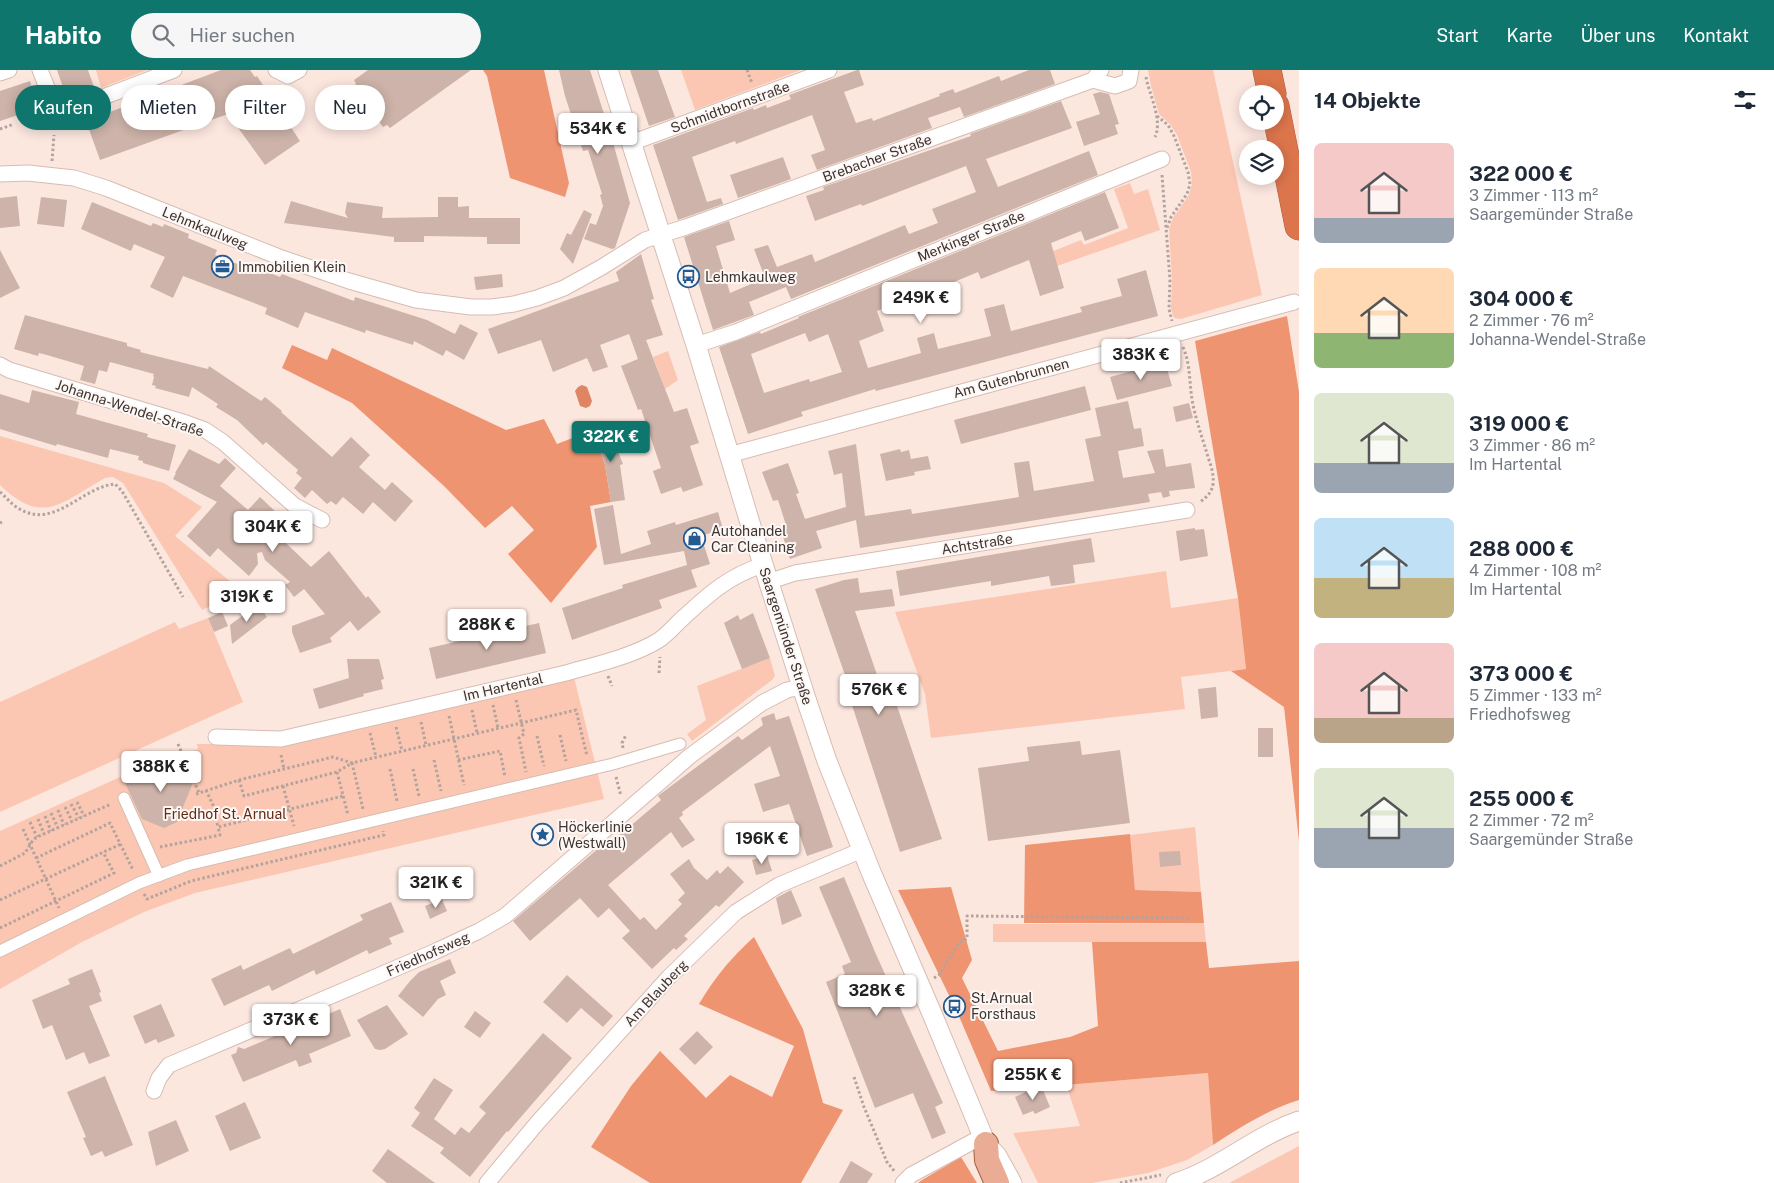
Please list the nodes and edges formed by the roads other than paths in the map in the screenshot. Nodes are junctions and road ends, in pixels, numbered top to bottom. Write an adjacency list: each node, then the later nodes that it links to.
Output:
1 (9, 70): 10 (street)
2 (40, 70): 3 (street)
3 (174, 70)
4 (276, 70): 5 (street)
5 (299, 70)
6 (608, 70): 14 (street, Saargemünder Straße)
7 (829, 70): 14 (street, Schmidtbornstraße)
8 (1131, 70): 11 (street, Brebacher Straße)
9 (1267, 70): 12 (highway)
10 (0, 74)
11 (1097, 75): 18 (street, Brebacher Straße)
12 (1270, 85)
13 (1280, 130): 17 (highway)
14 (631, 143): 18 (street, Saargemünder Straße)
15 (1162, 159): 20 (street, Merkinger Straße)
16 (0, 174): 18 (street, Lehmkaulweg)
17 (1299, 226)
18 (661, 235): 20 (street, Saargemünder Straße)
19 (1294, 302): 22 (street, Am Gutenbrunnen)
20 (696, 346): 22 (street, Saargemünder Straße)
21 (0, 366): 24 (street, Johanna-Wendel-Straße)
22 (729, 455): 25 (street, Saargemünder Straße)
23 (1187, 510): 25 (street, Achtstraße)
24 (322, 520)
25 (766, 574): 26 (street, Saargemünder Straße); 27 (street, Im Hartental)
26 (802, 686): 30 (street, Saargemünder Straße); 33 (street, Friedhofsweg)
27 (216, 737)
28 (680, 744): 31 (street)
29 (124, 798): 31 (street)
30 (862, 850): 35 (street, Saargemünder Straße); 37 (street, Am Blauberg)
31 (159, 876): 32 (street)
32 (0, 951)
33 (154, 1091)
34 (1299, 1121): 40 (street)
35 (984, 1140): 36 (street); 38 (main road); 39 (street, Saargemünder Straße)
36 (903, 1182)
37 (487, 1183)
38 (997, 1183)
39 (1012, 1183)
40 (1176, 1183)

